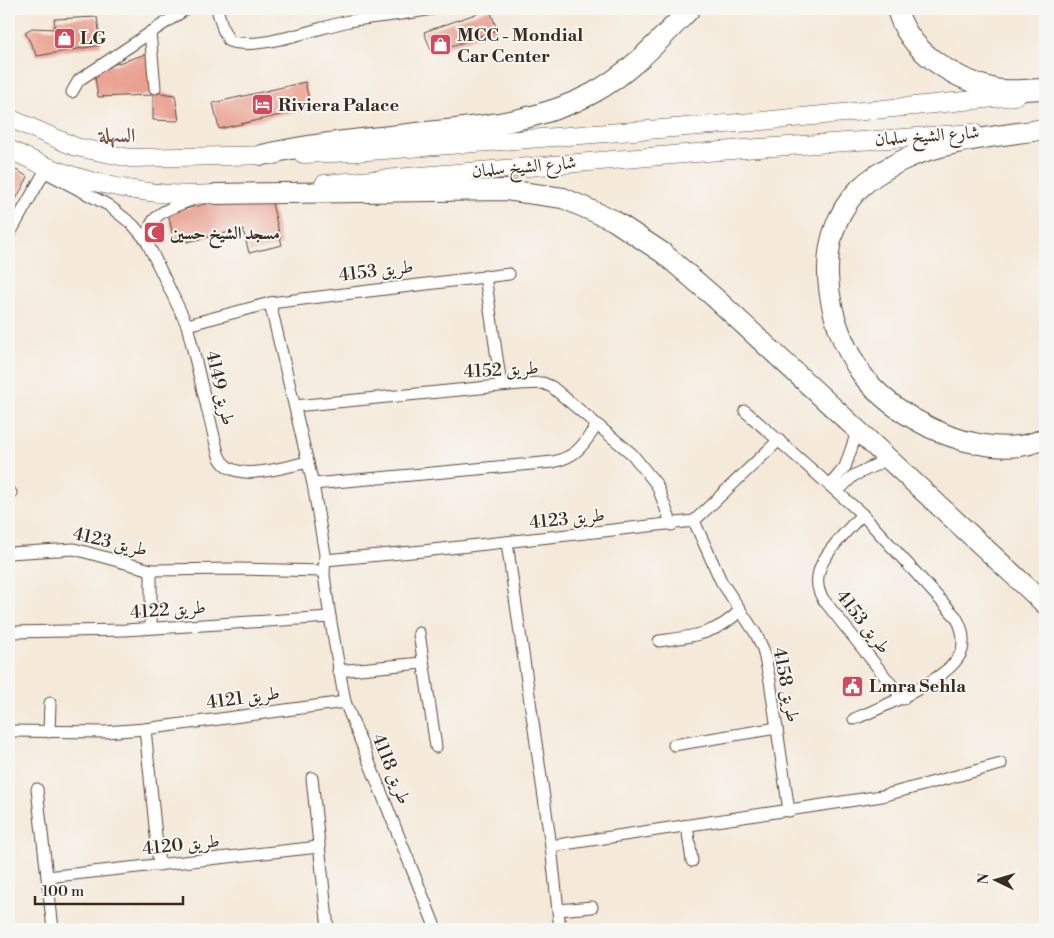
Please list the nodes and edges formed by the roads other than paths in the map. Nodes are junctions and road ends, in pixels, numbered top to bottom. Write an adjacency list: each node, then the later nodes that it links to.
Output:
1 (186, 9): 6 (street)
2 (216, 9): 3 (street)
3 (432, 9)
4 (690, 9): 15 (highway)
5 (897, 9): 8 (highway)
6 (150, 32): 7 (street); 9 (street)
7 (155, 88)
8 (1045, 91): 15 (main road, شارع الشيخ سلمان)
9 (72, 92)
10 (9, 118): 13 (main road, شارع الشيخ سلمان)
11 (1045, 129): 17 (main road, شارع الشيخ سلمان); 29 (highway)
12 (9, 130): 13 (main road)
13 (60, 141): 15 (main road, شارع الشيخ سلمان)
14 (16, 153): 16 (street, طريق 4149); 17 (main road, شارع الشيخ سلمان)
15 (262, 156)
16 (44, 171): 18 (street); 19 (street, طريق 4149)
17 (211, 194): 19 (street); 28 (highway)
18 (9, 235)
19 (146, 240): 23 (street, طريق 4149)
20 (509, 274): 21 (street, طريق 4153)
21 (485, 276): 22 (street, طريق 4153); 24 (street)
22 (270, 302): 23 (street, طريق 4153); 25 (street)
23 (187, 325): 32 (street, طريق 4149)
24 (501, 385): 25 (street, طريق 4152); 27 (street, طريق 4152)
25 (295, 406): 32 (street)
26 (745, 411): 30 (street)
27 (596, 425): 33 (street); 37 (street, طريق 4152)
28 (858, 429): 31 (highway); 34 (street)
29 (1045, 438)
30 (779, 440): 34 (street); 36 (street)
31 (890, 458): 34 (street); 42 (highway)
32 (308, 462): 33 (street)
33 (313, 484): 40 (street)
34 (835, 488): 35 (street)
35 (862, 514): 51 (street, طريق 4153); 51 (street)
36 (694, 522): 37 (street, طريق 4123); 43 (street, طريق 4158)
37 (672, 525): 38 (street, طريق 4123)
38 (507, 543): 40 (street, طريق 4123); 66 (street)
39 (9, 552): 41 (street, طريق 4123)
40 (324, 565): 41 (street, طريق 4123); 44 (street)
41 (151, 570): 45 (street)
42 (1045, 604)
43 (740, 610): 48 (street); 55 (street, طريق 4158)
44 (330, 617): 45 (street, طريق 4122); 50 (street, طريق 4118)
45 (150, 627): 46 (street, طريق 4122)
46 (9, 632)
47 (419, 633): 49 (street)
48 (659, 641)
49 (422, 663): 50 (street); 60 (street)
50 (338, 671): 52 (street, طريق 4118)
51 (903, 699): 54 (street)
52 (345, 702): 56 (street, طريق 4121); 75 (street, طريق 4118)
53 (50, 703): 58 (street)
54 (854, 719)
55 (777, 728): 59 (street); 64 (street, طريق 4158)
56 (145, 729): 58 (street, طريق 4121); 69 (street)
57 (9, 731): 58 (street, طريق 4121)
58 (49, 732)
59 (674, 745)
60 (436, 747)
61 (1001, 764): 64 (street)
62 (312, 778): 67 (street)
63 (36, 789): 70 (street)
64 (789, 811): 65 (street)
65 (687, 826): 66 (street); 68 (street)
66 (551, 846): 72 (street)
67 (319, 847): 69 (street, طريق 4120); 74 (street)
68 (692, 860)
69 (159, 865): 70 (street, طريق 4120)
70 (47, 877): 73 (street)
71 (592, 907): 72 (street)
72 (558, 910): 76 (street)
73 (53, 929)
74 (328, 929)
75 (436, 929)
76 (560, 929)

